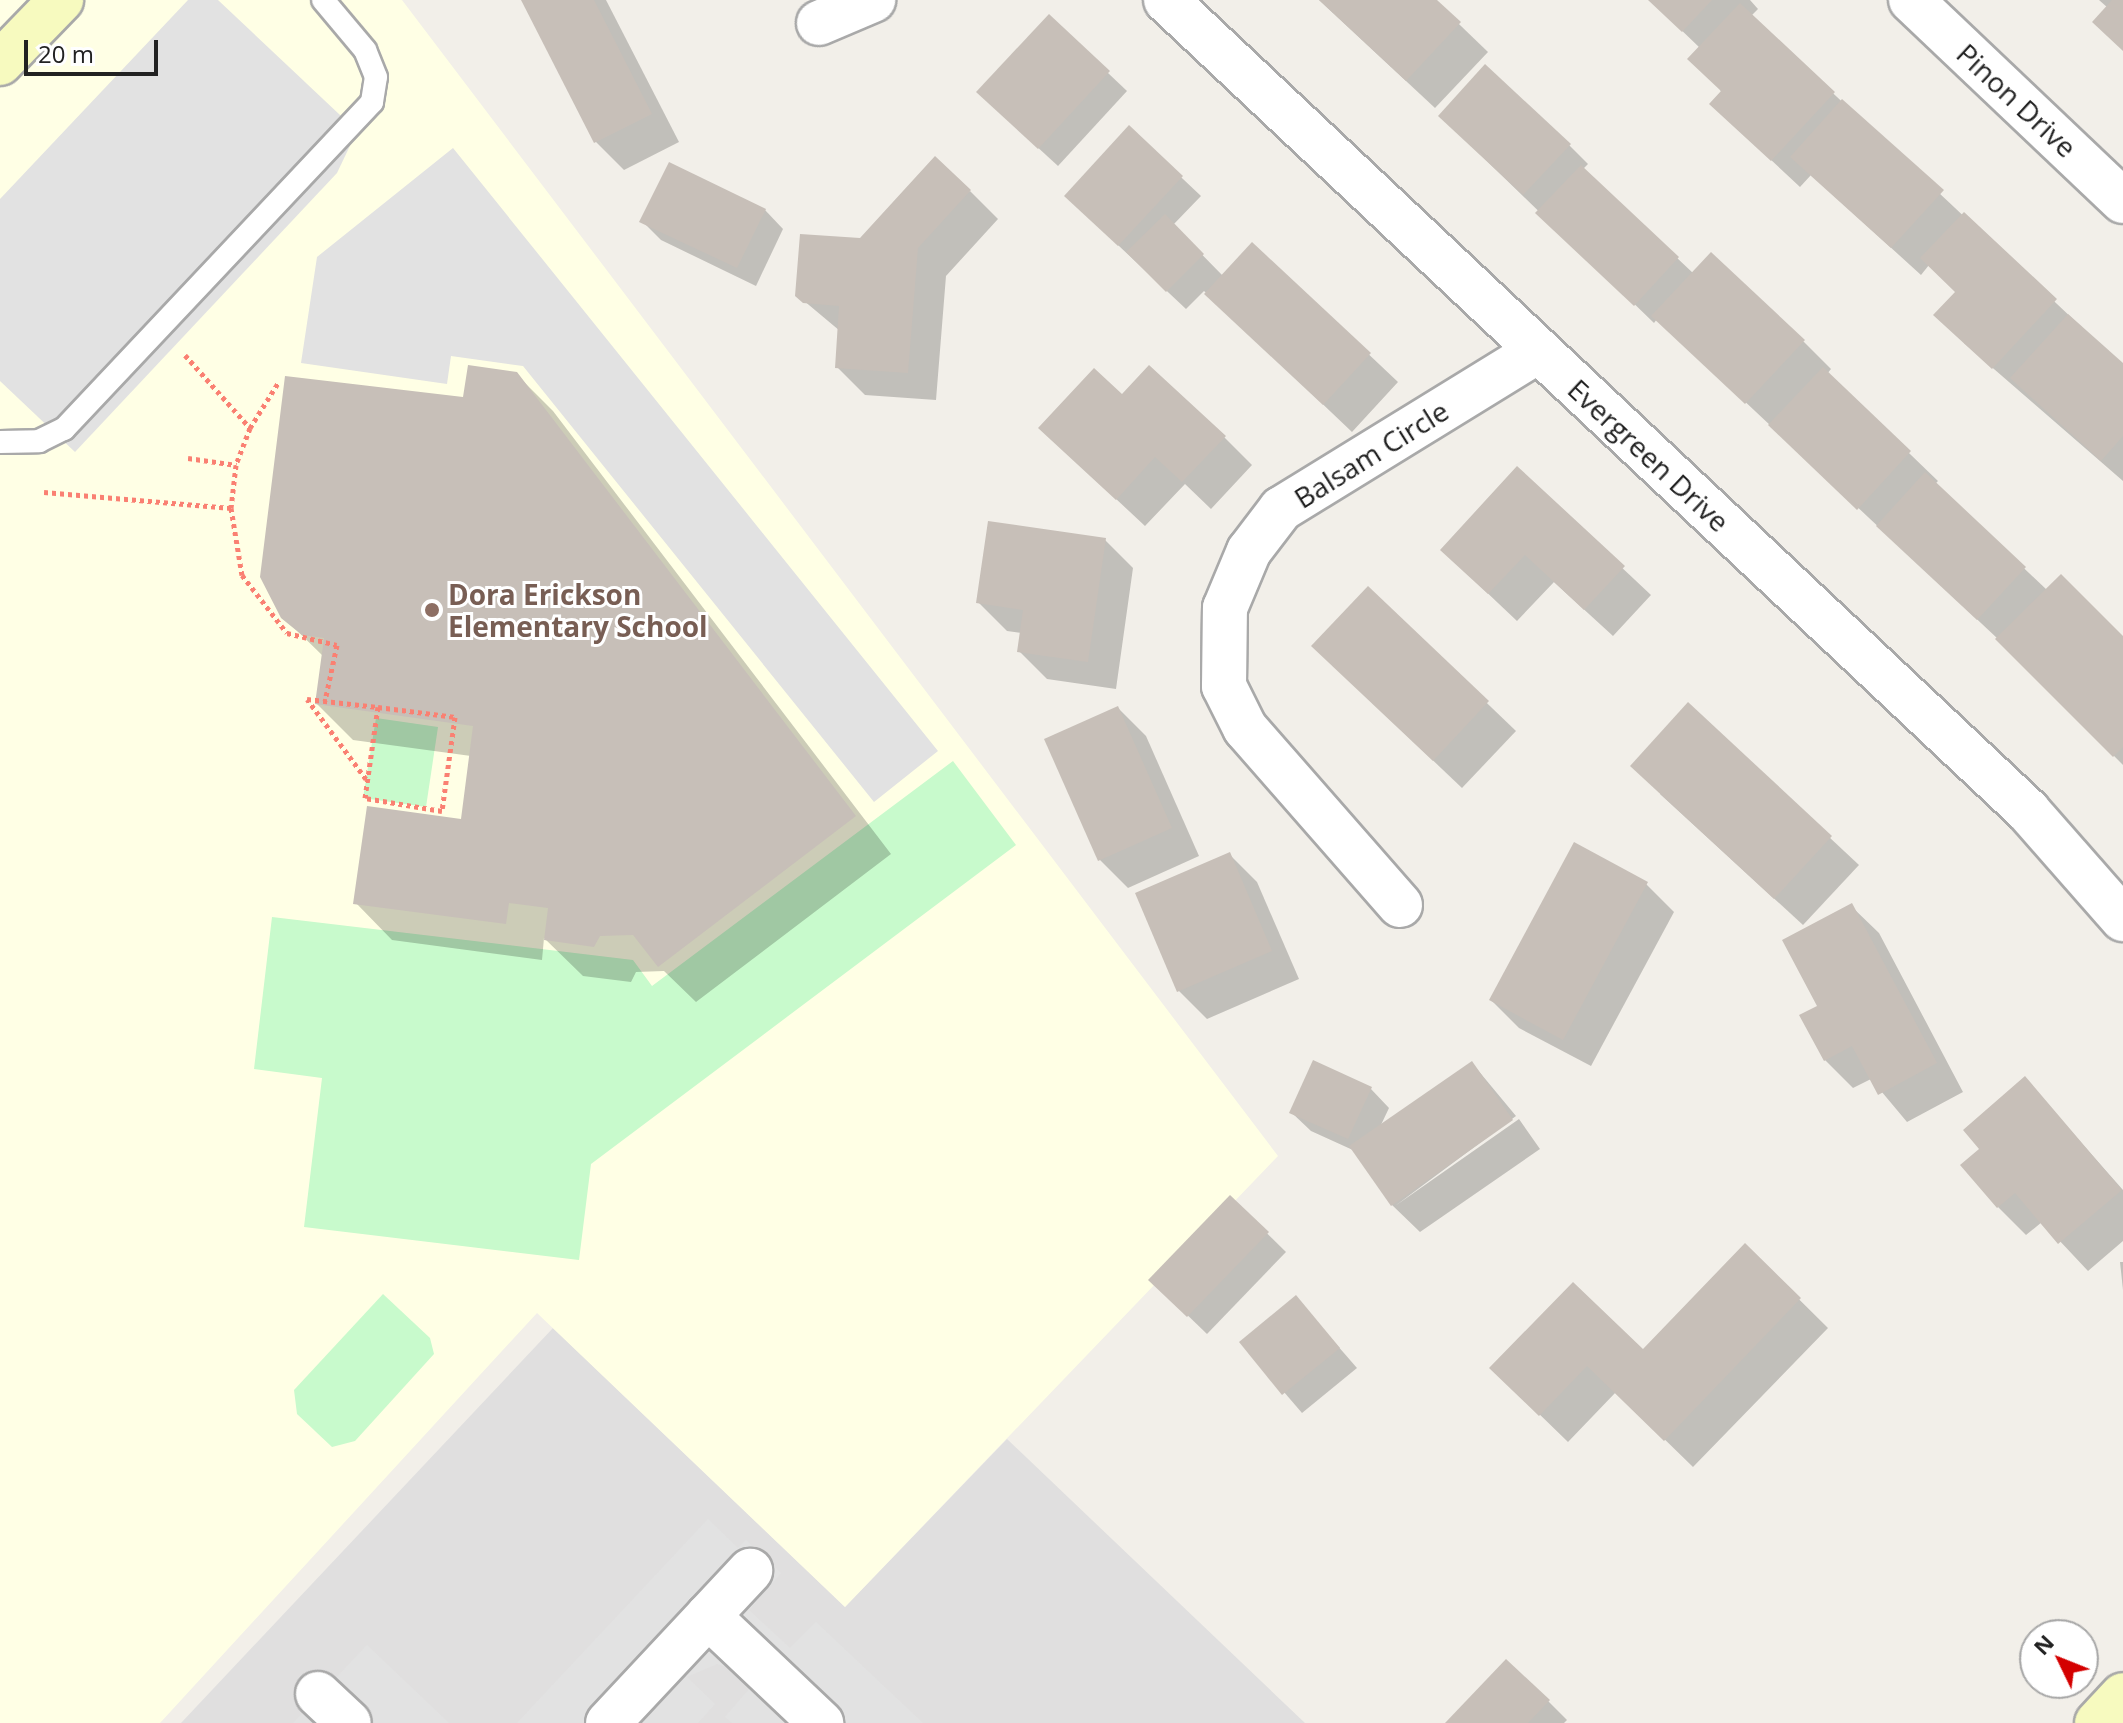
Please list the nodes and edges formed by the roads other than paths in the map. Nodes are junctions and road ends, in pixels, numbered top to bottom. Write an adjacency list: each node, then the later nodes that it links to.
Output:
1 (61, 0): 7 (street)
2 (323, 0): 10 (lane)
3 (873, 0): 6 (street)
4 (1166, 0): 9 (street, Evergreen Drive)
5 (1911, 0): 8 (street, Pinon Drive)
6 (819, 23)
7 (0, 63)
8 (2123, 201)
9 (1538, 351): 11 (street, Balsam Circle); 12 (street, Evergreen Drive)
10 (0, 442)
11 (1400, 905)
12 (2121, 910)
13 (750, 1571): 14 (street)
14 (708, 1616): 16 (street); 17 (street)
15 (2123, 1695): 18 (street)
16 (608, 1723)
17 (821, 1723)
18 (2097, 1723)

